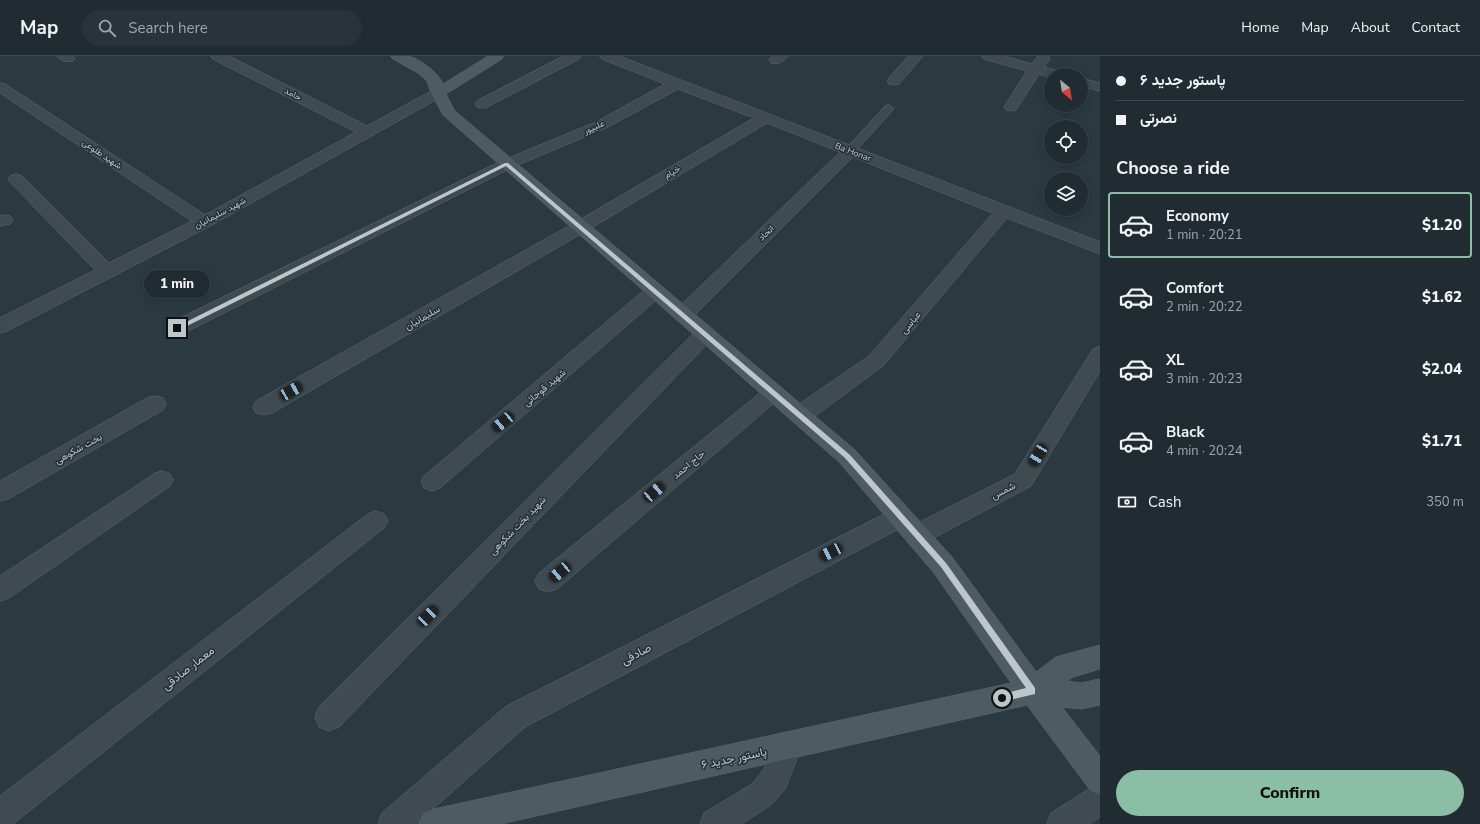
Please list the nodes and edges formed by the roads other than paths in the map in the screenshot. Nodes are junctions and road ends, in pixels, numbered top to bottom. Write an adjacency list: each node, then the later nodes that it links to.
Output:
1 (218, 56): 21 (street, حامد)
2 (398, 56): 16 (main road)
3 (497, 56): 16 (main road)
4 (574, 56): 17 (street)
5 (607, 56): 12 (street, Ba Honar)
6 (916, 56): 11 (street)
7 (989, 56): 9 (street)
8 (1045, 56): 9 (street)
9 (1036, 69): 10 (street); 18 (street)
10 (1044, 71)
11 (894, 81)
12 (677, 83): 20 (street, Ba Honar); 23 (street, علیپور)
13 (1088, 84): 15 (street)
14 (0, 87): 26 (street, شهید طلوعی)
15 (1100, 87)
16 (438, 94): 21 (street, شهید سلیمانیان); 23 (main road)
17 (482, 104)
18 (1012, 107)
19 (889, 108): 22 (lane)
20 (765, 118): 22 (street, Ba Honar); 27 (street, خیام)
21 (368, 132): 26 (street, شهید سلیمانیان)
22 (850, 151): 25 (street, Ba Honar); 31 (street, اتحاد)
23 (507, 164): 27 (main road); 33 (street, علیپور)
24 (16, 179): 29 (street)
25 (1004, 211): 28 (street, Ba Honar); 39 (street, عباسی)
26 (204, 222): 29 (street, شهید سلیمانیان)
27 (580, 227): 30 (main road); 38 (street, سلیمانیان)
28 (1100, 248)
29 (107, 271): 32 (street, شهید سلیمانیان)
30 (655, 292): 31 (main road); 41 (street, شهید قوجائی)
31 (683, 315): 34 (main road)
32 (0, 326)
33 (177, 328)
34 (704, 334): 36 (main road); 50 (street, شهید بخت شکوهی)
35 (1100, 354): 44 (street, شمس)
36 (773, 392): 39 (main road); 45 (street, حاج احمد)
37 (155, 404): 42 (street, بخت شکوهی)
38 (264, 407)
39 (800, 415): 44 (main road)
40 (162, 480): 46 (street)
41 (432, 482)
42 (0, 492)
43 (376, 521): 54 (street, معمار صادقی)
44 (908, 526): 48 (main road); 55 (street, صادقی)
45 (548, 581)
46 (0, 590)
47 (1100, 657): 48 (main road)
48 (1033, 691): 49 (main road); 51 (main road, پاستور جدید ۶); 52 (main road)
49 (1100, 692)
50 (329, 717)
51 (788, 746): 56 (main road, پاستور جدید ۶); 57 (street)
52 (1100, 780)
53 (1100, 800): 58 (street)
54 (0, 815)
55 (393, 824)
56 (434, 824)
57 (715, 824)
58 (1062, 824)

